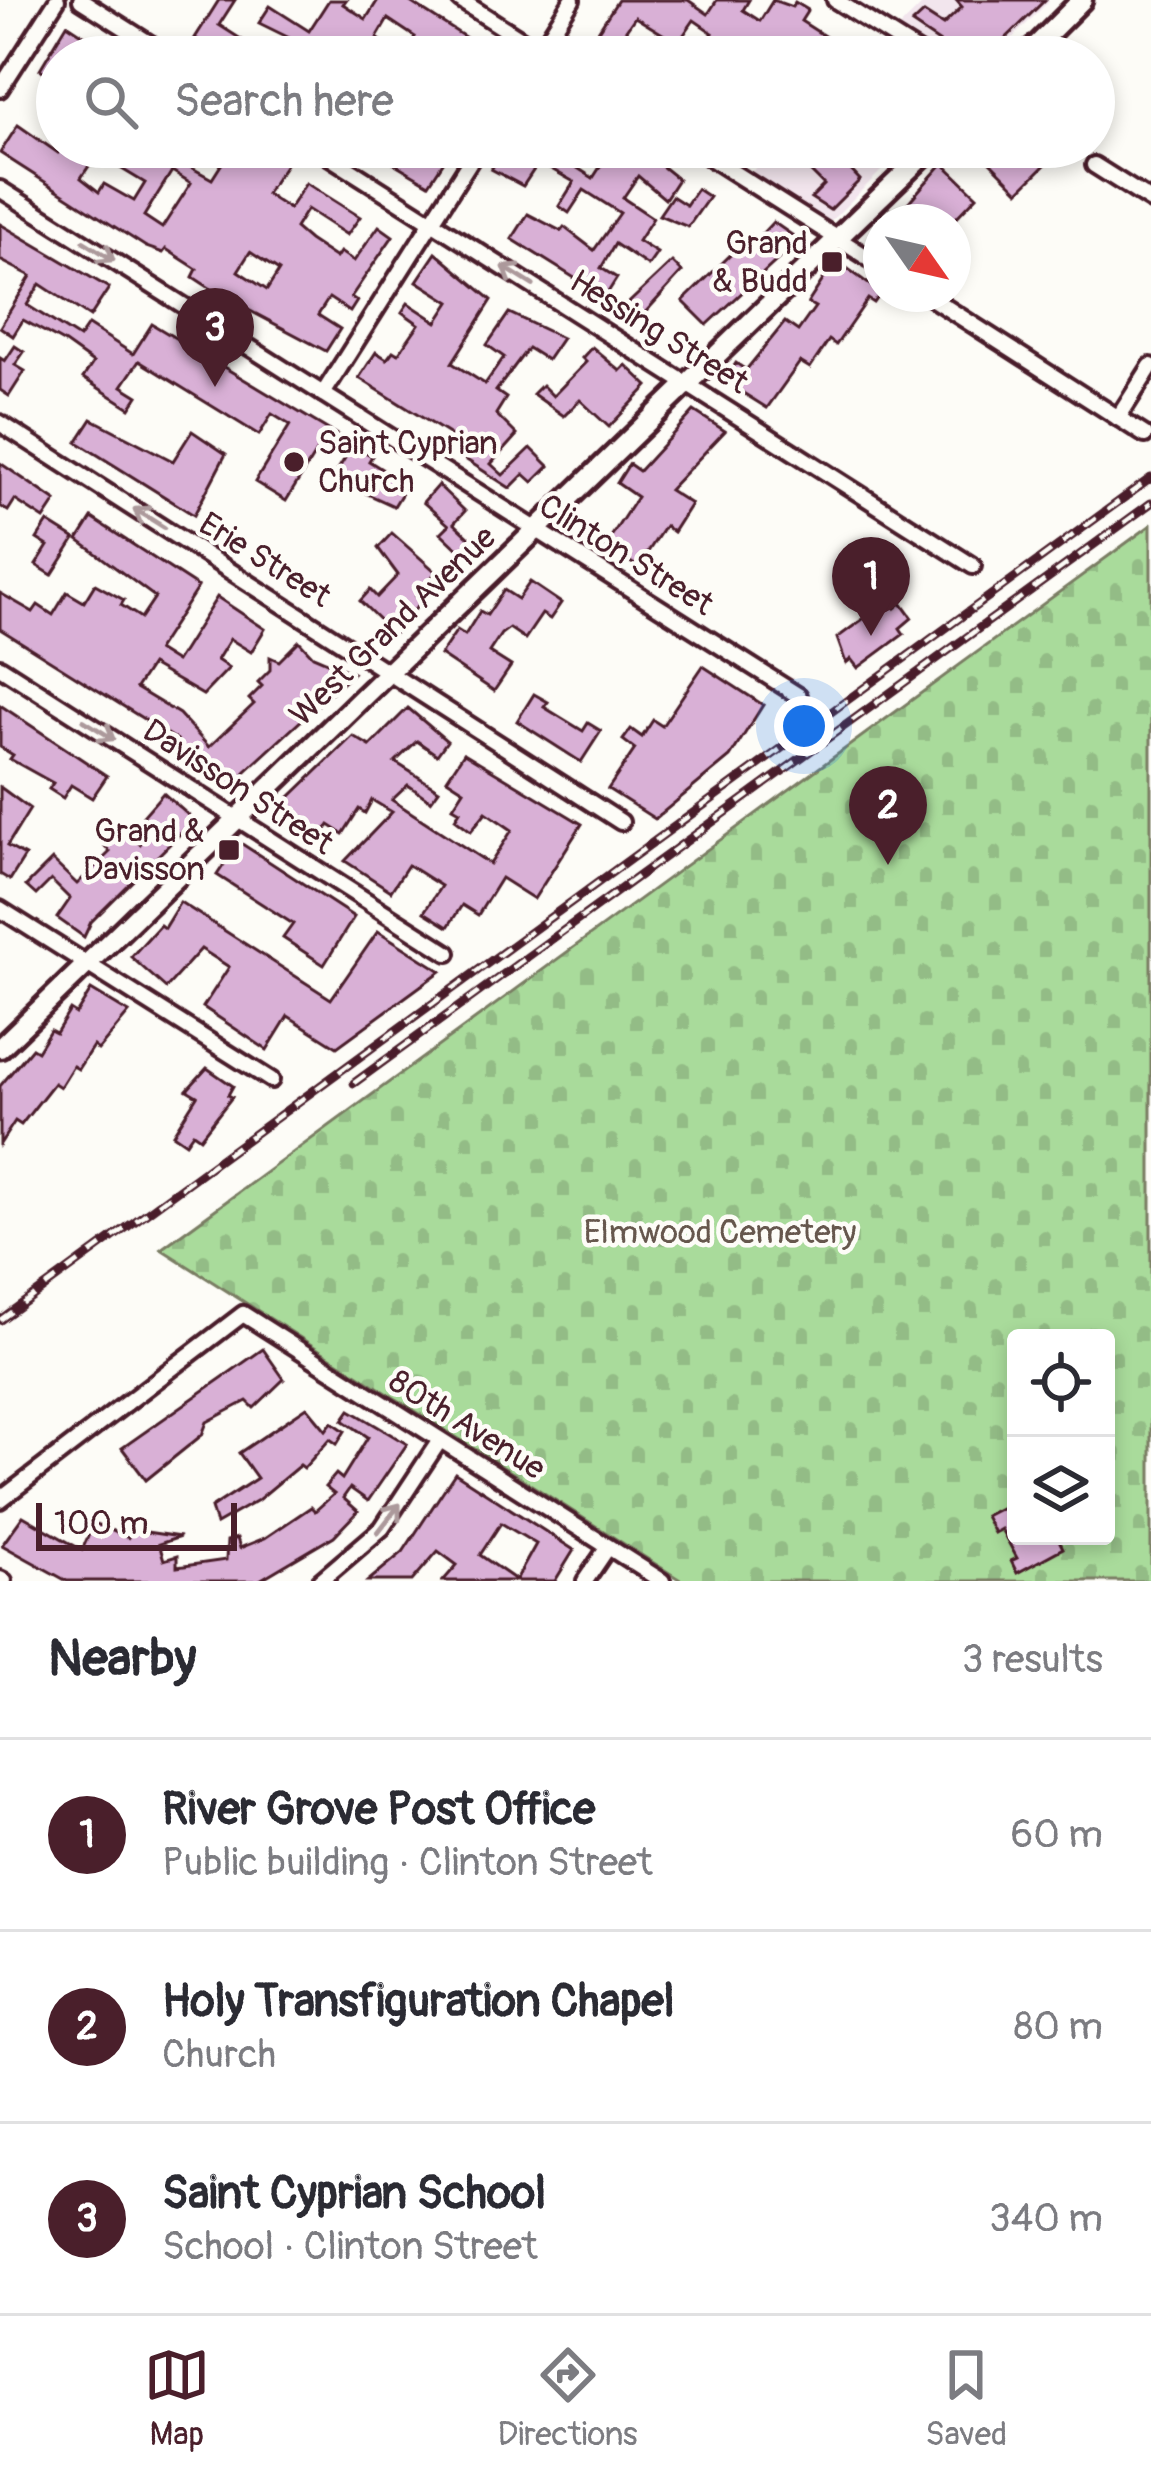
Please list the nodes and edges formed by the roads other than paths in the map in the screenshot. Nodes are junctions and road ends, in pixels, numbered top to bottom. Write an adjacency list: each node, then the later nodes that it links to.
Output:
1 (57, 0): 12 (street)
2 (81, 0): 7 (street)
3 (460, 0): 8 (street)
4 (572, 0): 9 (street)
5 (836, 0): 10 (street)
6 (1082, 0): 11 (main road)
7 (138, 36)
8 (514, 36)
9 (552, 36)
10 (893, 36)
11 (1046, 36)
12 (0, 89)
13 (347, 168): 20 (street, Hessing Street)
14 (466, 168): 20 (street)
15 (727, 168): 21 (street)
16 (910, 168): 21 (main road, West Grand Avenue)
17 (1099, 168): 19 (street)
18 (0, 188): 26 (street, Clinton Street, one-way to 26)
19 (1151, 201)
20 (432, 222): 25 (street, Hessing Street, one-way to 20); 26 (street)
21 (837, 237): 22 (street); 25 (main road, West Grand Avenue)
22 (863, 254)
23 (953, 312): 27 (street)
24 (1151, 366): 27 (street)
25 (688, 382): 30 (main road, West Grand Avenue); 31 (street, Hessing Street)
26 (323, 394): 30 (street, Clinton Street)
27 (1118, 418): 29 (street)
28 (0, 424): 33 (street, Erie Street, one-way to 28)
29 (1145, 435)
30 (536, 530): 33 (main road, West Grand Avenue); 34 (street, Clinton Street)
31 (973, 566)
32 (0, 668): 35 (street, Davisson Street, one-way to 35)
33 (389, 671): 35 (main road, West Grand Avenue); 36 (street, Erie Street)
34 (799, 696)
35 (237, 818): 38 (street, Davisson Street); 39 (main road, West Grand Avenue)
36 (622, 822)
37 (0, 909): 39 (street)
38 (448, 952)
39 (87, 964): 40 (main road, West Grand Avenue); 41 (street)
40 (0, 1048)
41 (271, 1080)
42 (440, 1440): 43 (street, 80th Avenue); 44 (street, 80th Avenue); 45 (street, one-way to 42)
43 (0, 1500)
44 (608, 1547): 46 (street); 47 (street, 80th Avenue)
45 (320, 1581)
46 (585, 1581)
47 (662, 1581)

